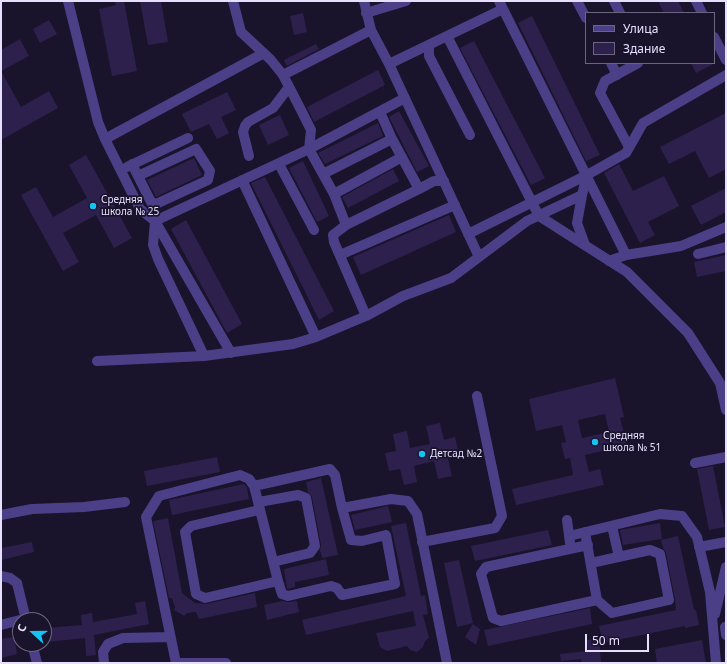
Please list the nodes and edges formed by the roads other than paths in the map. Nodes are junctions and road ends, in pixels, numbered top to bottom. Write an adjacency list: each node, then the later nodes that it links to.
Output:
1 (68, 1): 30 (street)
2 (234, 1): 17 (street)
3 (364, 1): 11 (street)
4 (406, 1): 11 (street)
5 (577, 1): 12 (street)
6 (614, 1): 9 (street)
7 (696, 1): 10 (street)
8 (501, 5): 14 (street); 40 (street)
9 (620, 12)
10 (702, 12)
11 (366, 13): 13 (street)
12 (585, 16)
13 (371, 30): 19 (street); 22 (street)
14 (447, 36): 16 (street); 47 (street)
15 (715, 38): 18 (street)
16 (429, 45): 19 (street); 28 (street)
17 (264, 54): 22 (street); 30 (street)
18 (726, 60)
19 (389, 64): 26 (street)
20 (612, 64): 23 (street)
21 (636, 64): 23 (street)
22 (283, 75): 25 (street)
23 (617, 75): 32 (street)
24 (726, 75): 32 (street)
25 (289, 87): 33 (street); 34 (street)
26 (405, 98): 27 (street); 43 (street)
27 (380, 112): 31 (street); 33 (street)
28 (470, 135)
29 (188, 138): 36 (street)
30 (105, 139): 38 (street)
31 (392, 139): 35 (street); 39 (street)
32 (629, 147): 40 (street)
33 (309, 148): 37 (street); 39 (street)
34 (249, 156)
35 (402, 157): 44 (street); 45 (street)
36 (132, 164): 38 (street); 41 (street)
37 (279, 164): 42 (street); 53 (street)
38 (120, 170): 50 (street)
39 (323, 174): 45 (street)
40 (587, 175): 46 (street); 47 (street); 58 (street)
41 (138, 176): 41 (street)
42 (242, 180): 50 (street); 63 (street)
43 (444, 181): 44 (street); 48 (street)
44 (419, 189): 51 (street)
45 (334, 194): 51 (street)
46 (582, 195): 49 (street); 55 (street)
47 (532, 202): 49 (street); 54 (street)
48 (455, 205): 54 (street); 59 (street)
49 (539, 216): 55 (street); 60 (street)
50 (155, 221): 64 (street); 65 (street)
51 (346, 225): 59 (street)
52 (726, 227): 58 (street)
53 (314, 230)
54 (468, 234): 60 (street)
55 (585, 245): 61 (street)
56 (726, 247): 57 (street)
57 (698, 254)
58 (626, 255): 61 (street)
59 (340, 256): 62 (street)
60 (479, 257): 62 (street)
61 (609, 261): 68 (street)
62 (366, 316): 63 (street)
63 (316, 337): 64 (street)
64 (231, 353): 65 (street)
65 (204, 356): 66 (street)
66 (96, 360)
67 (477, 396): 80 (street)
68 (726, 410)
69 (726, 458): 70 (street)
70 (696, 462)
71 (254, 486): 73 (street); 74 (street); 96 (street)
72 (125, 502): 75 (street)
73 (259, 506): 86 (street); 86 (street); 90 (street)
74 (342, 508): 80 (street); 90 (street)
75 (1, 515)
76 (567, 520): 79 (street)
77 (612, 526): 78 (street); 83 (street); 85 (street)
78 (585, 532): 79 (street); 82 (street)
79 (569, 536): 84 (street)
80 (422, 542): 103 (street)
81 (726, 542): 83 (street)
82 (588, 545): 84 (street); 87 (street)
83 (699, 548): 95 (street)
84 (570, 549): 91 (street)
85 (619, 557): 87 (street); 91 (street)
86 (273, 562): 90 (street)
87 (591, 563): 91 (street)
88 (726, 567): 95 (street)
89 (1, 576): 92 (street)
90 (278, 582)
91 (597, 600)
92 (22, 612)
93 (12, 622): 94 (street)
94 (1, 625)
95 (712, 625): 104 (street)
96 (170, 637): 99 (street); 100 (street)
97 (34, 652): 98 (street)
98 (37, 663)
99 (104, 663)
100 (176, 663)
101 (180, 663): 102 (street)
102 (226, 663)
103 (447, 663)
104 (716, 663)

